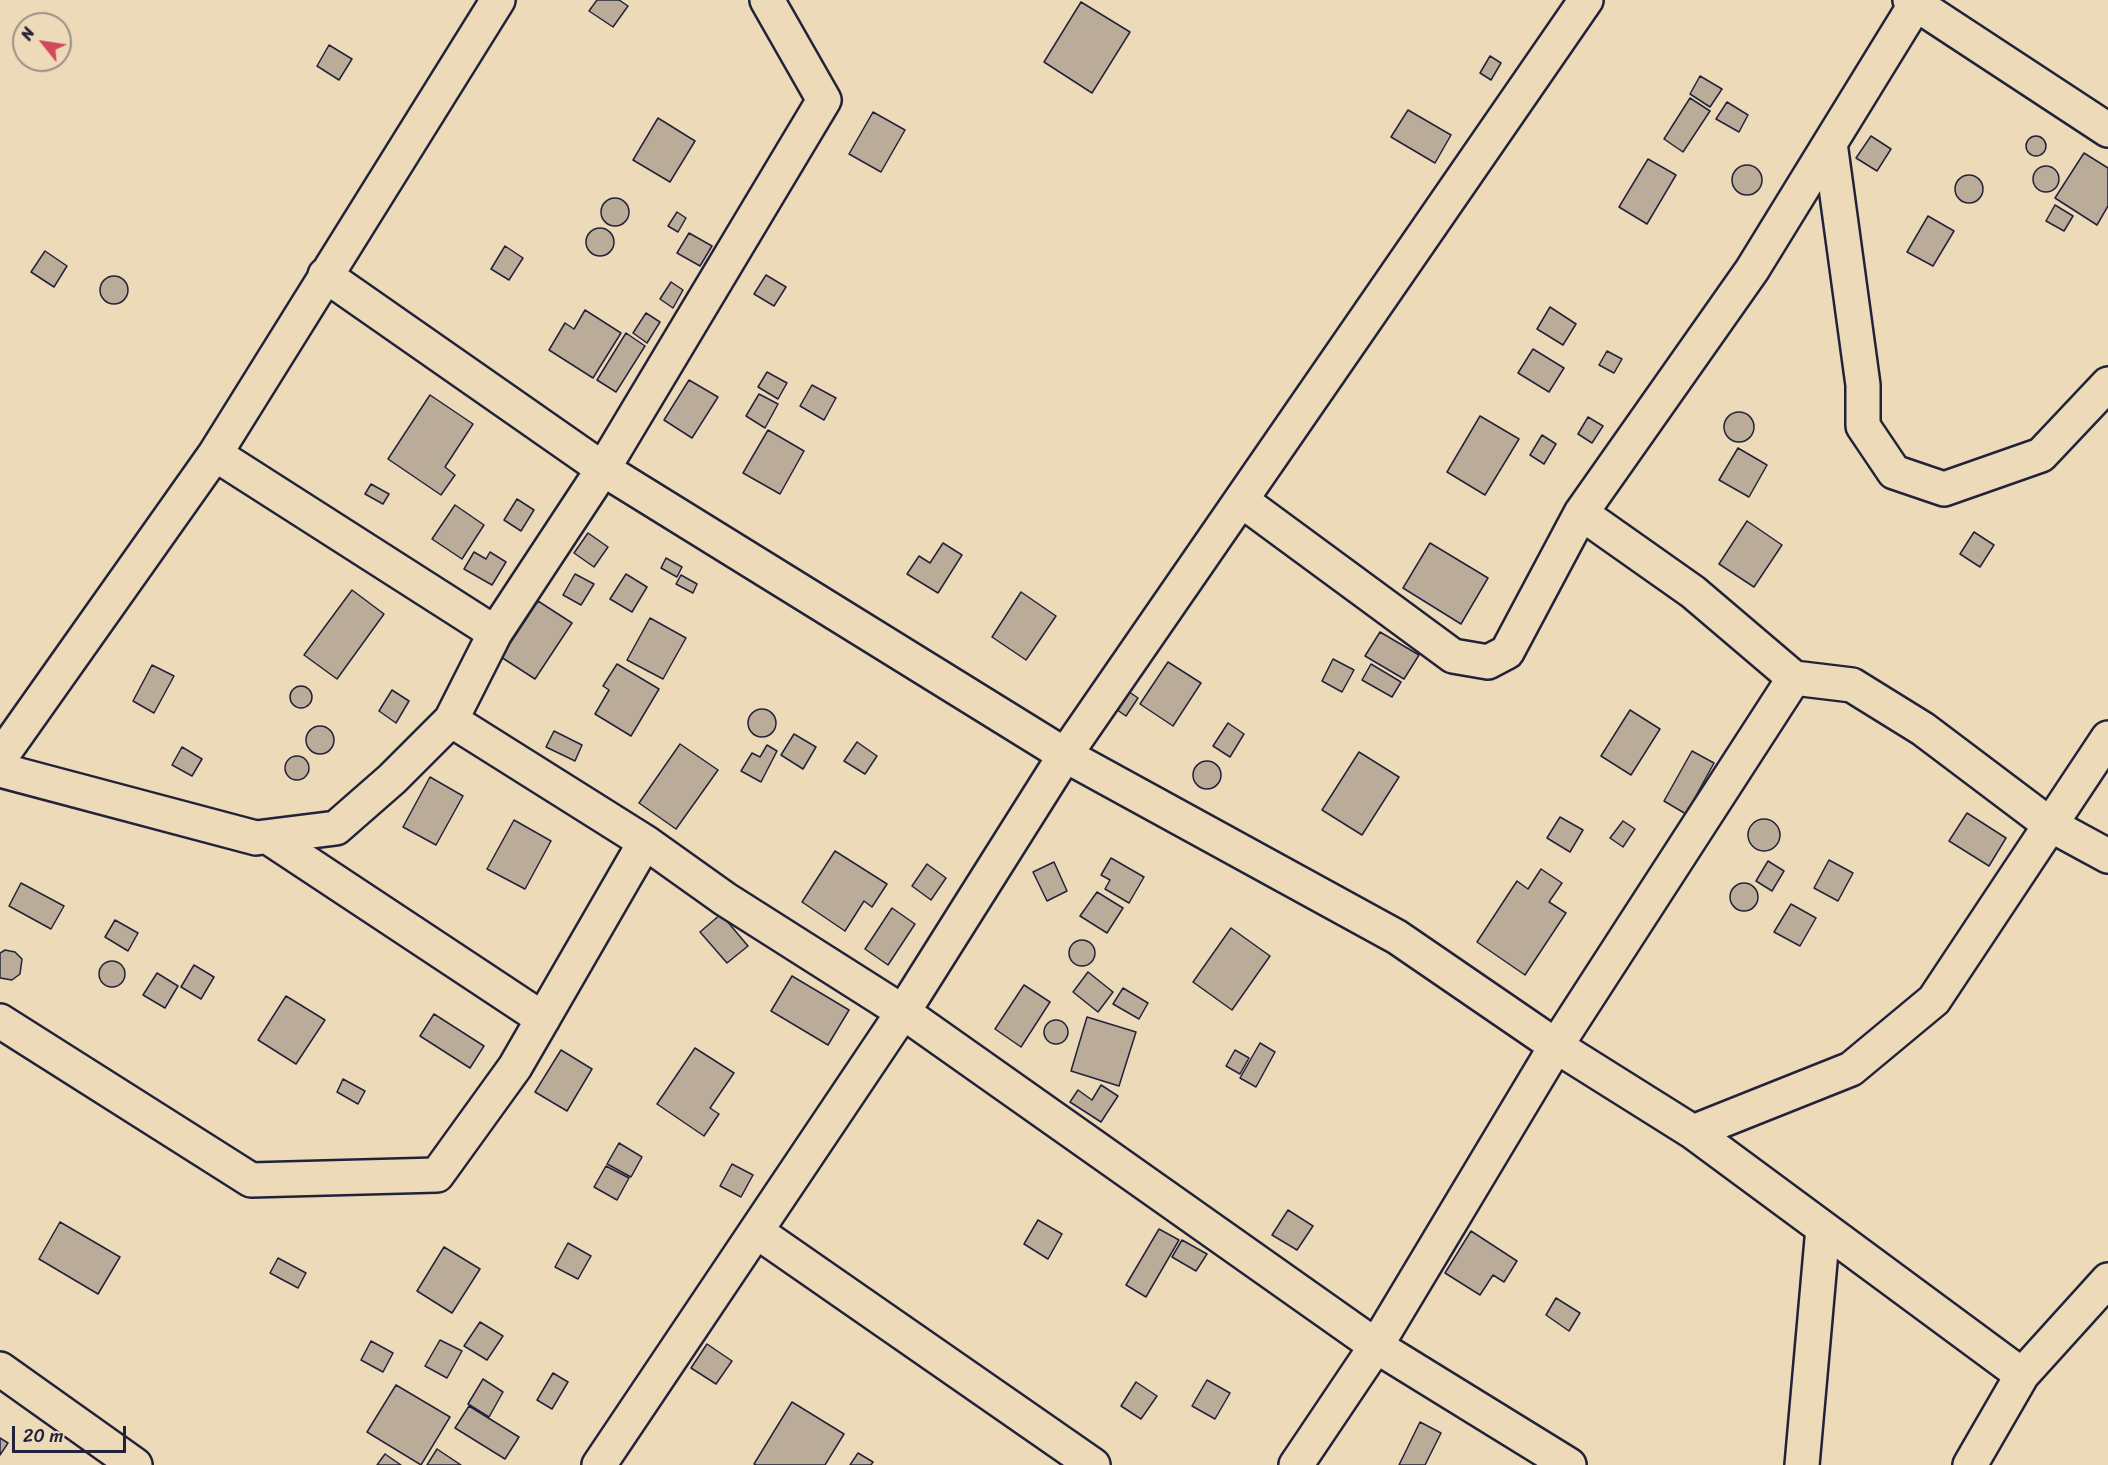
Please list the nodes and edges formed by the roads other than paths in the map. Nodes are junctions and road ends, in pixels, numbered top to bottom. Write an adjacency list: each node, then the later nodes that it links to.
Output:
1 (498, 0): 7 (street)
2 (766, 0): 10 (street)
3 (1586, 0): 11 (street)
4 (1914, 1): 5 (street); 6 (street)
5 (2108, 130)
6 (1830, 142): 8 (street); 12 (street)
7 (325, 274): 9 (street); 10 (street)
8 (2108, 384)
9 (215, 454): 13 (street); 18 (street)
10 (603, 469): 13 (street); 17 (street)
11 (1241, 500): 12 (street); 17 (street)
12 (1581, 513): 14 (street)
13 (495, 633): 15 (street)
14 (1794, 678): 20 (street); 27 (street)
15 (451, 720): 21 (street); 22 (street)
16 (2108, 738): 20 (street)
17 (1065, 755): 24 (street); 27 (street)
18 (0, 758)
19 (0, 770): 21 (street)
20 (2049, 824): 23 (street); 28 (street)
21 (268, 837): 25 (street)
22 (645, 842): 24 (street); 25 (street)
23 (2108, 856)
24 (903, 1012): 30 (street); 32 (street)
25 (543, 1018): 26 (street)
26 (0, 1021)
27 (1556, 1046): 28 (street); 32 (street)
28 (1693, 1132): 29 (street)
29 (1823, 1228): 34 (street); 40 (street)
30 (756, 1231): 36 (street); 37 (street)
31 (2108, 1280): 34 (street)
32 (1376, 1346): 38 (street); 39 (street)
33 (0, 1369): 35 (street)
34 (2022, 1375): 41 (street)
35 (135, 1465)
36 (599, 1465)
37 (1093, 1465)
38 (1296, 1465)
39 (1569, 1465)
40 (1802, 1465)
41 (1970, 1465)

